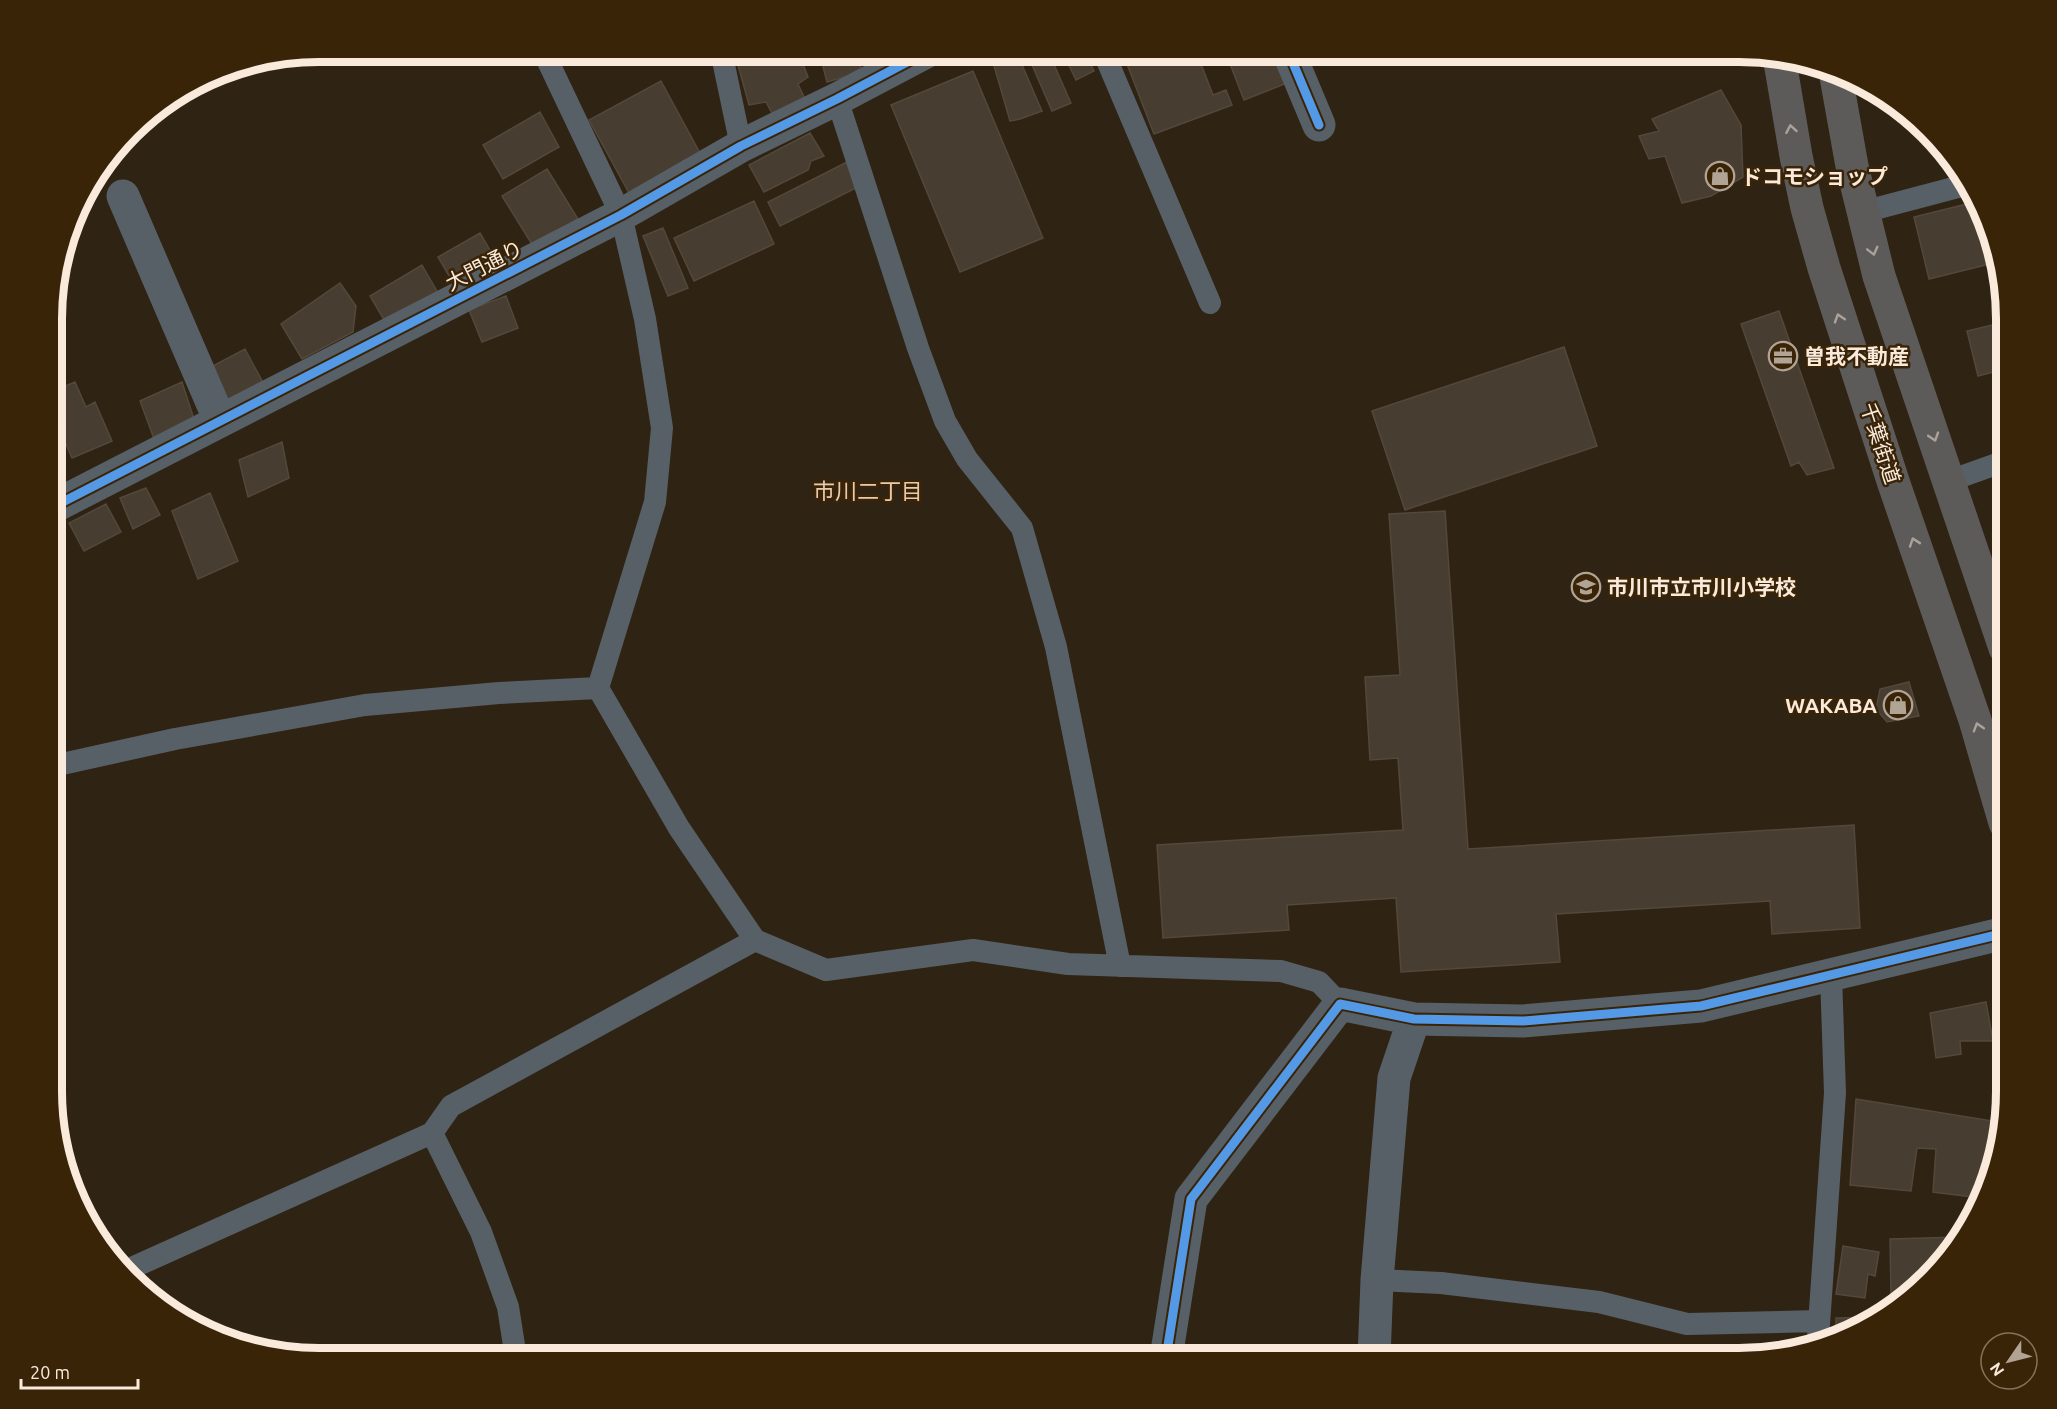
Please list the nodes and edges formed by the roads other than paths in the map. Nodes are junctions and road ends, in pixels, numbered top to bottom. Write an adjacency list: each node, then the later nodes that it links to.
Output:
1 (548, 62): 14 (lane)
2 (723, 62): 10 (lane)
3 (907, 62): 8 (street, 大門通り)
4 (1108, 62): 15 (lane)
5 (1293, 62): 9 (street)
6 (1781, 65): 23 (highway, 千葉街道, one-way to 6)
7 (1837, 81): 13 (highway)
8 (837, 99): 10 (street, 大門通り); 26 (lane)
9 (1319, 125)
10 (741, 146): 14 (street, 大門通り)
11 (1959, 187): 13 (lane)
12 (123, 196): 16 (street)
13 (1863, 212): 18 (highway, one-way to 18)
14 (621, 215): 16 (street, 大門通り); 21 (lane)
15 (1210, 303)
16 (220, 421): 19 (street, 大門通り)
17 (1996, 465): 18 (lane)
18 (1949, 481): 20 (highway)
19 (62, 502)
20 (1996, 619)
21 (598, 688): 22 (lane); 25 (lane)
22 (62, 764)
23 (1996, 790)
24 (1996, 935): 27 (street)
25 (755, 940): 26 (lane); 30 (lane)
26 (1120, 966): 28 (lane)
27 (1831, 975): 29 (street); 33 (lane)
28 (1340, 1004): 29 (street); 35 (street)
29 (1414, 1019): 32 (street)
30 (432, 1133): 31 (lane); 34 (lane)
31 (133, 1268)
32 (1377, 1280): 33 (lane); 36 (street)
33 (1818, 1330)
34 (514, 1348)
35 (1168, 1348)
36 (1374, 1348)

